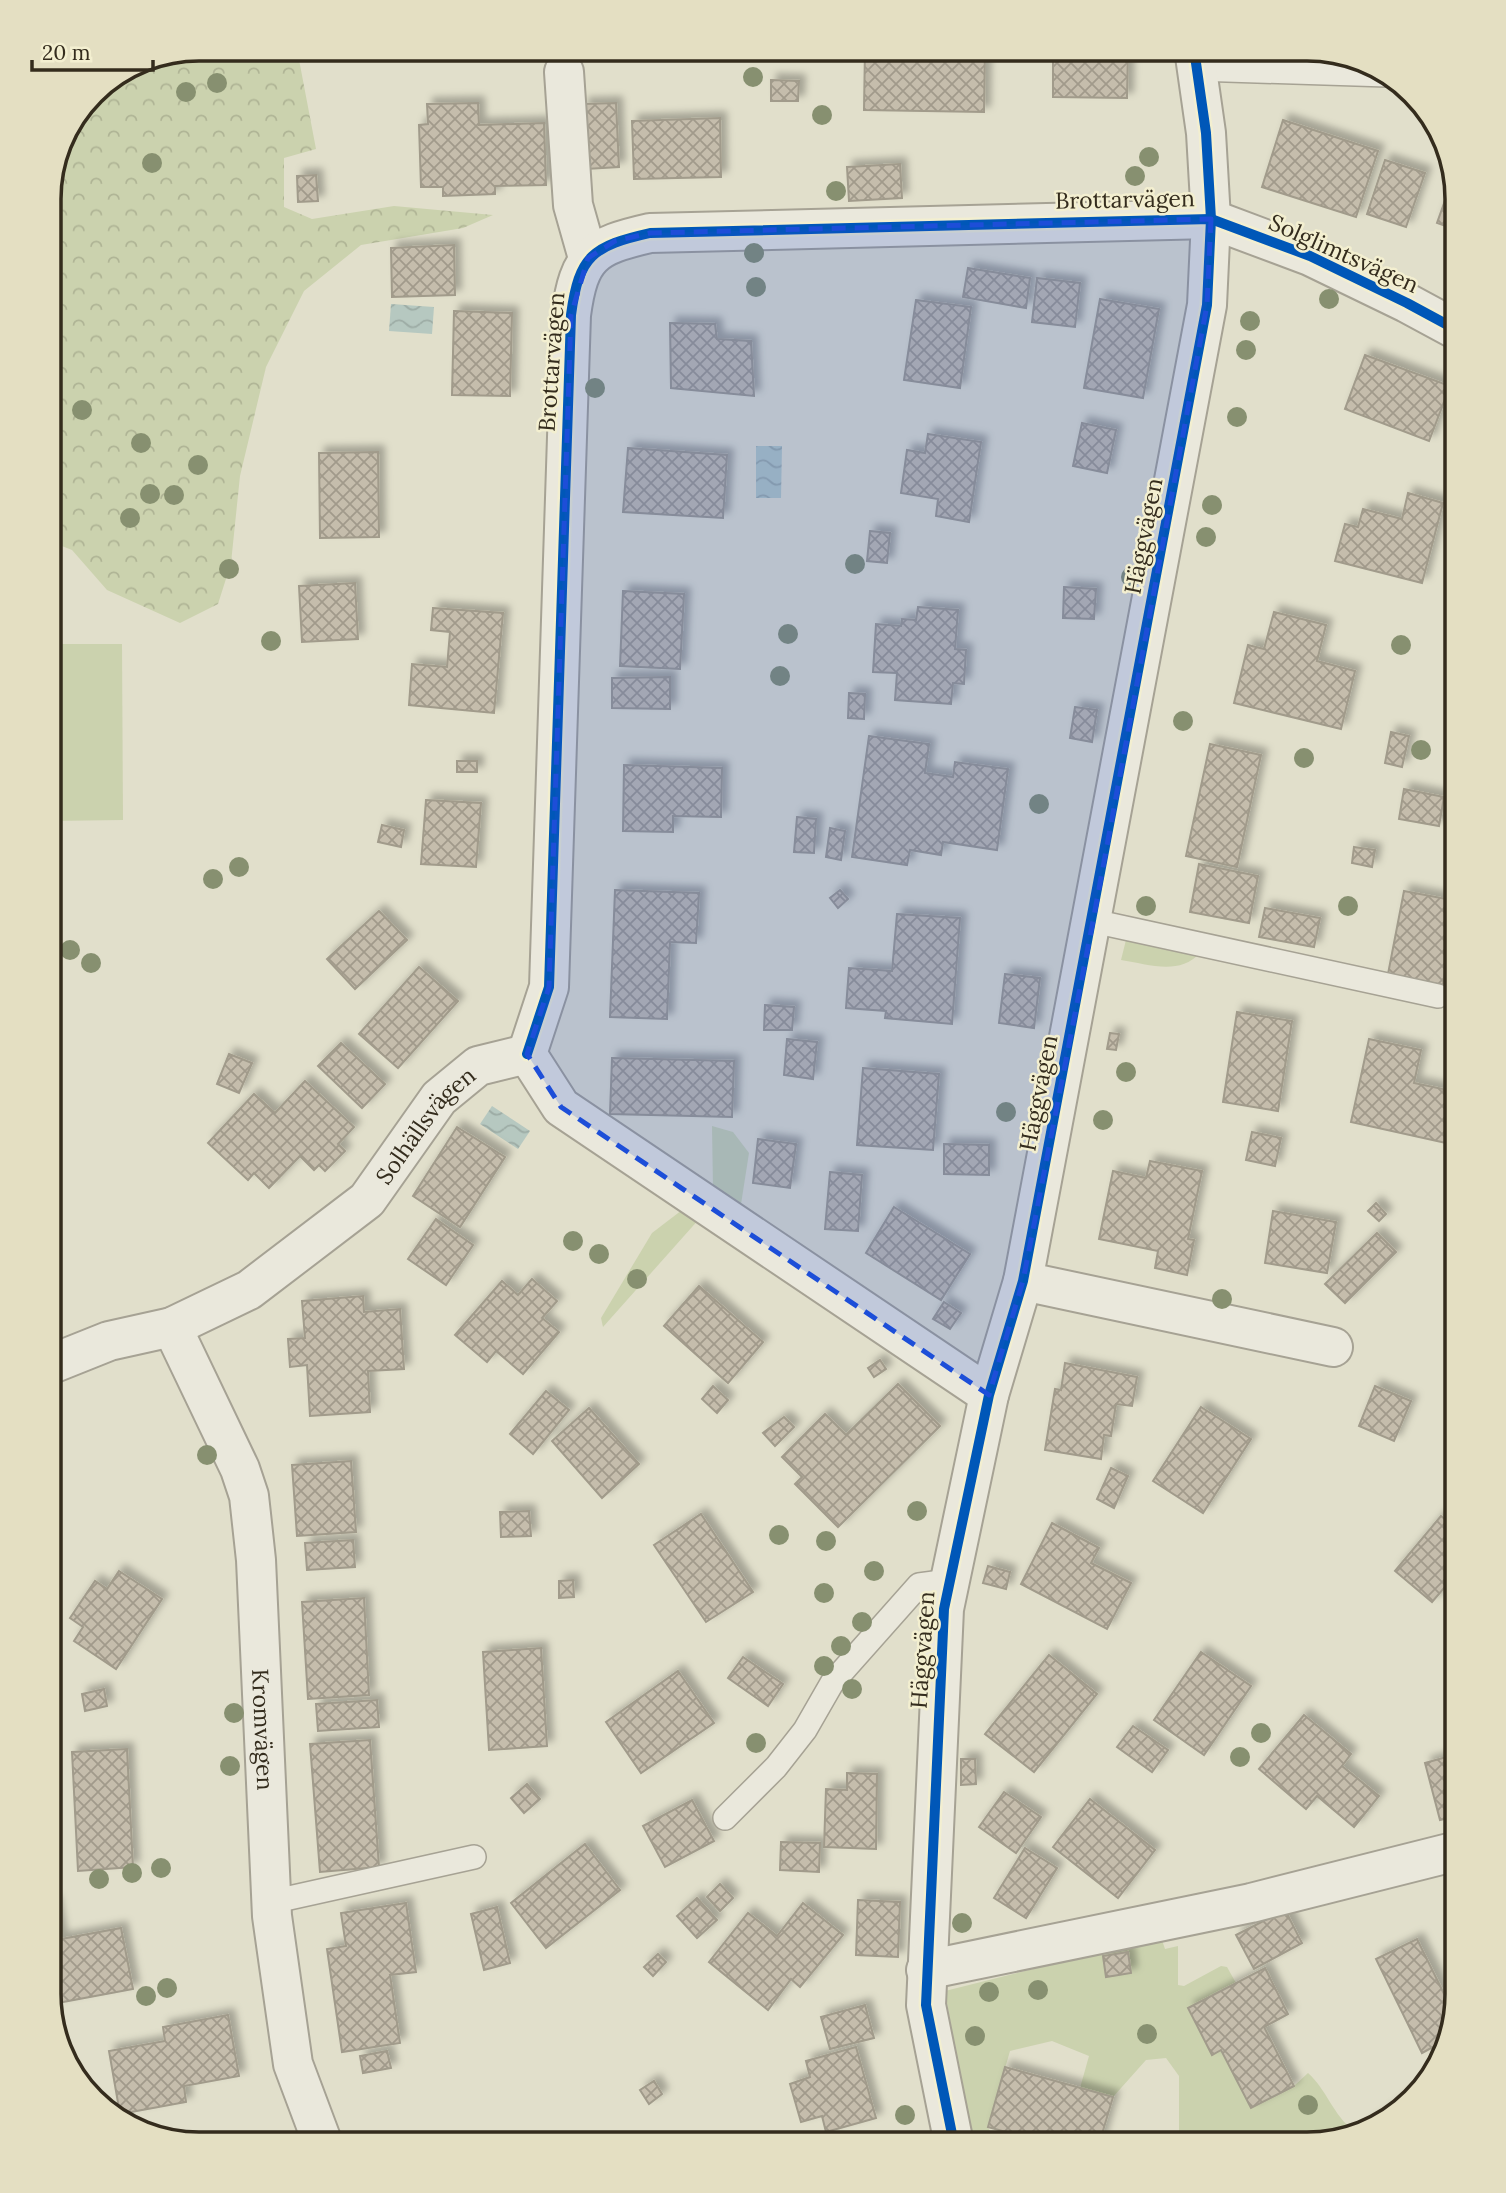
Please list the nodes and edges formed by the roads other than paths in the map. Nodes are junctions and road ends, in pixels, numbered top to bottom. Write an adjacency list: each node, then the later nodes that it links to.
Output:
1 (1195, 62): 5 (street, Häggvägen)
2 (1230, 62): 4 (lane)
3 (564, 72): 6 (street)
4 (1360, 73)
5 (1211, 219): 6 (street, Brottarvägen); 7 (street, Solglimtsvägen); 8 (street, Häggvägen)
6 (588, 257): 10 (street, Brottarvägen)
7 (1445, 324)
8 (1093, 921): 9 (lane); 11 (street, Häggvägen)
9 (1438, 996)
10 (527, 1054): 12 (street, Solhällsvägen); 15 (street)
11 (1023, 1281): 13 (street); 15 (street, Häggvägen)
12 (172, 1326): 14 (street, Solhällsvägen); 20 (street, Kromvägen)
13 (1333, 1347)
14 (61, 1360)
15 (989, 1395): 16 (street, Häggvägen)
16 (949, 1581): 17 (lane); 21 (street, Häggvägen)
17 (725, 1818)
18 (1445, 1854): 21 (street)
19 (474, 1857): 20 (lane)
20 (271, 1902): 22 (street, Kromvägen)
21 (926, 1970): 23 (street, Häggvägen)
22 (318, 2131)
23 (952, 2132)

